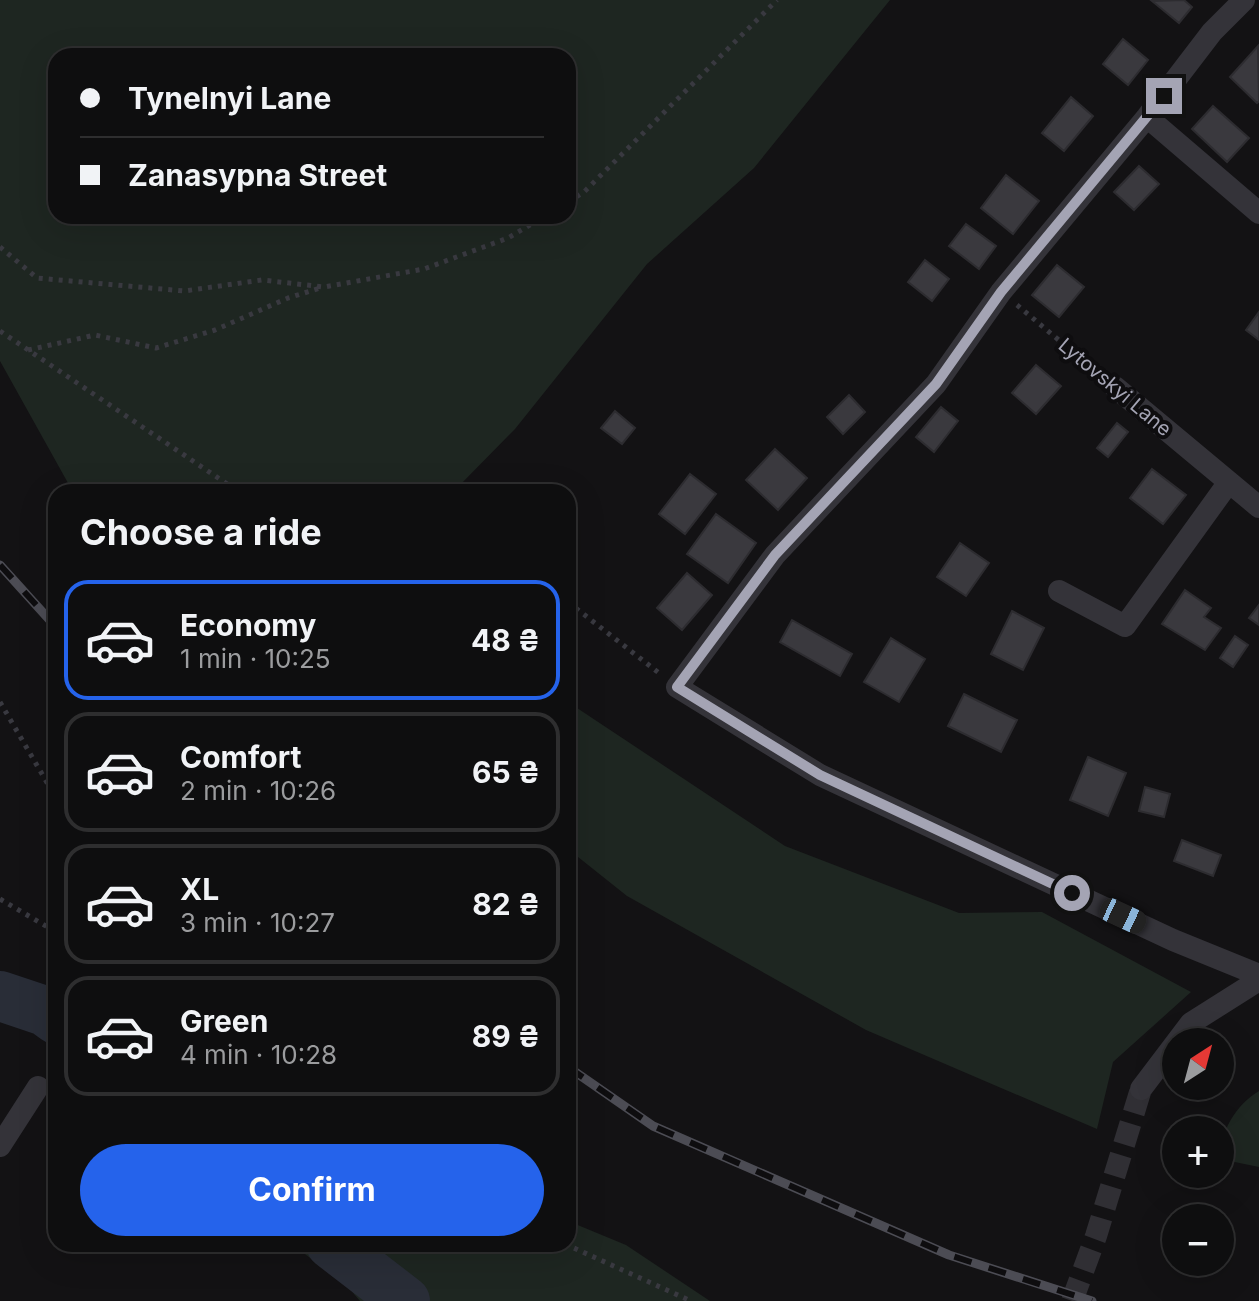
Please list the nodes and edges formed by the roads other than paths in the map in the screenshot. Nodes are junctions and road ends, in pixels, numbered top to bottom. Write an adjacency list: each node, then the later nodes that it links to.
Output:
1 (1244, 0): 2 (street)
2 (1147, 117): 3 (street); 8 (street)
3 (1259, 213)
4 (1115, 387): 5 (street, Lytovskyi Lane)
5 (1229, 482): 6 (street, Lytovskyi Lane); 7 (street)
6 (1259, 507)
7 (1059, 591)
8 (1259, 978): 10 (street)
9 (38, 1087): 11 (street)
10 (1141, 1089)
11 (0, 1146)

